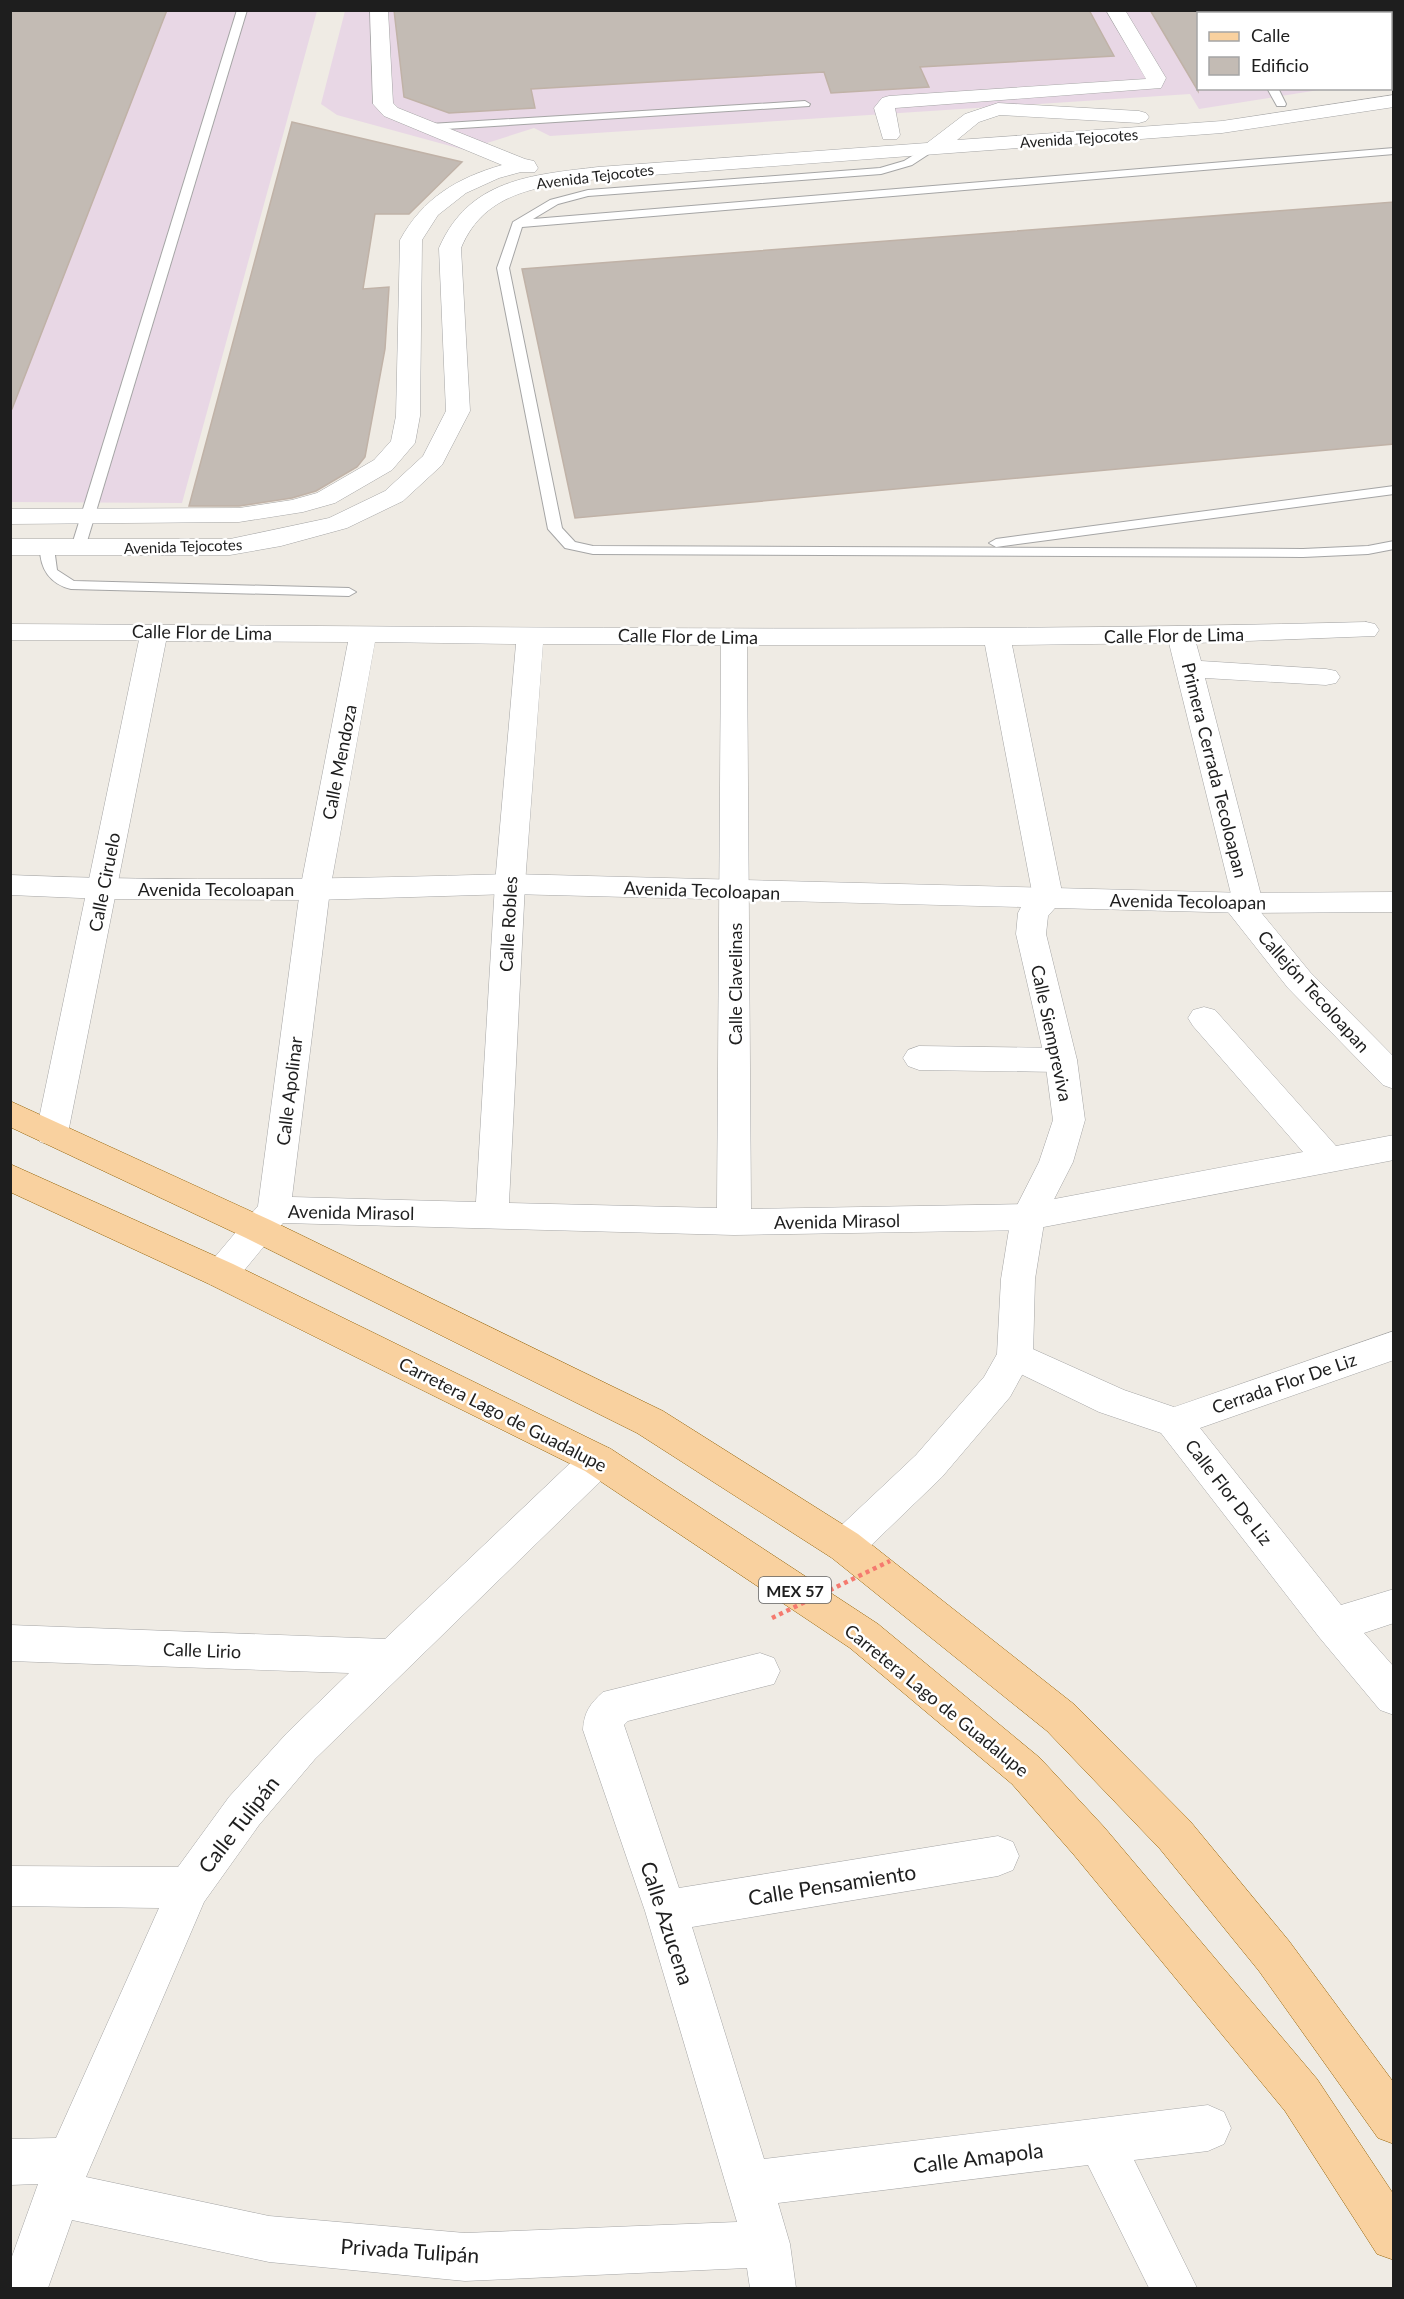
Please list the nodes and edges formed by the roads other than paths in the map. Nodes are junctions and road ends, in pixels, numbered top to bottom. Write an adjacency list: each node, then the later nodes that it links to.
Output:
1 (242, 10): 18 (lane)
2 (379, 10): 8 (street)
3 (1115, 10): 10 (street)
4 (1348, 90): 5 (street, Avenida Tejocotes)
5 (1277, 96): 9 (street, Avenida Tejocotes)
6 (1394, 101): 11 (street, Avenida Tejocotes)
7 (805, 104): 8 (lane)
8 (430, 127): 13 (street)
9 (959, 130): 10 (street, Avenida Tejocotes); 11 (street)
10 (891, 135): 13 (street, Avenida Tejocotes)
11 (929, 150): 14 (street, Avenida Tejocotes); 15 (lane)
12 (1394, 151): 15 (lane)
13 (524, 165): 14 (street); 18 (street, Avenida Tejocotes)
14 (552, 179): 22 (street, Avenida Tejocotes)
15 (517, 224): 23 (lane)
16 (1394, 490): 23 (lane)
17 (10, 517): 18 (street, Avenida Tejocotes)
18 (86, 517): 22 (lane)
19 (1394, 545): 23 (lane)
20 (10, 547): 21 (street, Avenida Tejocotes)
21 (47, 548): 22 (street, Avenida Tejocotes); 24 (lane)
22 (78, 548)
23 (929, 552)
24 (349, 592)
25 (1366, 630): 31 (street, Calle Flor de Lima)
26 (10, 632): 27 (street, Calle Flor de Lima)
27 (154, 632): 28 (street, Calle Flor de Lima); 37 (street, Calle Ciruelo)
28 (363, 634): 29 (street, Calle Flor de Lima); 38 (street, Calle Mendoza)
29 (530, 634): 32 (street, Calle Flor de Lima); 35 (street, Calle Robles)
30 (997, 636): 31 (street, Calle Flor de Lima); 32 (street, Calle Flor de Lima); 40 (street)
31 (1181, 637): 33 (street, Primera Cerrada Tecoloapan)
32 (734, 638): 39 (street, Calle Clavelinas)
33 (1191, 669): 34 (street); 42 (street, Primera Cerrada Tecoloapan)
34 (1326, 676)
35 (510, 884): 38 (street, Avenida Tecoloapan); 39 (street, Avenida Tecoloapan); 52 (street, Calle Robles)
36 (10, 885): 37 (street, Avenida Tecoloapan)
37 (104, 888): 38 (street, Avenida Tecoloapan); 48 (street, Calle Ciruelo)
38 (315, 890): 54 (street, Calle Apolinar)
39 (736, 891): 40 (street, Avenida Tecoloapan); 55 (street, Calle Clavelinas)
40 (1048, 897): 42 (street, Avenida Tecoloapan); 45 (street, Calle Siempreviva)
41 (1394, 902): 42 (street, Avenida Tecoloapan)
42 (1242, 903): 46 (street, Callejón Tecoloapan)
43 (1204, 1018): 50 (street)
44 (920, 1058): 45 (street)
45 (1061, 1060): 53 (street, Calle Siempreviva)
46 (1394, 1077)
47 (10, 1113): 48 (main road)
48 (52, 1133): 54 (main road)
49 (1394, 1147): 50 (street, Avenida Mirasol)
50 (1330, 1161): 53 (street, Avenida Mirasol)
51 (10, 1177): 56 (main road, Carretera Lago de Guadalupe / MEX 57)
52 (492, 1215): 54 (street, Avenida Mirasol); 55 (street, Avenida Mirasol)
53 (1028, 1217): 55 (street, Avenida Mirasol); 58 (street, Calle Siempreviva)
54 (266, 1220): 56 (street); 61 (main road)
55 (734, 1222)
56 (220, 1274): 60 (main road, Carretera Lago de Guadalupe / MEX 57)
57 (1394, 1345): 59 (street, Cerrada Flor De Liz)
58 (1015, 1355): 59 (street, Calle Flor De Liz); 61 (street, Calle Siempreviva)
59 (1174, 1422): 63 (street, Calle Flor De Liz)
60 (598, 1460): 65 (street, Calle Tulipán); 78 (main road, Carretera Lago de Guadalupe / MEX 57)
61 (845, 1546): 72 (main road)
62 (1394, 1606): 63 (street)
63 (1333, 1625): 67 (street, Calle Flor De Liz)
64 (10, 1643): 65 (street, Calle Lirio)
65 (394, 1657): 70 (street, Calle Tulipán)
66 (760, 1671): 71 (street, Calle Azucena)
67 (1394, 1696)
68 (998, 1856): 71 (street, Calle Pensamiento)
69 (10, 1887): 70 (street)
70 (189, 1888): 76 (street, Calle Tulipán)
71 (666, 1911): 77 (street, Calle Azucena)
72 (1388, 2102)
73 (1208, 2128): 74 (street, Calle Amapola)
74 (1100, 2142): 77 (street, Calle Amapola); 82 (street)
75 (10, 2162): 76 (street, Privada Tulipán)
76 (63, 2177): 79 (street, Privada Tulipán); 80 (street, Calle Tulipán)
77 (748, 2184): 79 (street, Calle Azucena)
78 (1394, 2237)
79 (767, 2244): 81 (street, Calle Azucena)
80 (25, 2289)
81 (773, 2289)
82 (1174, 2289)

